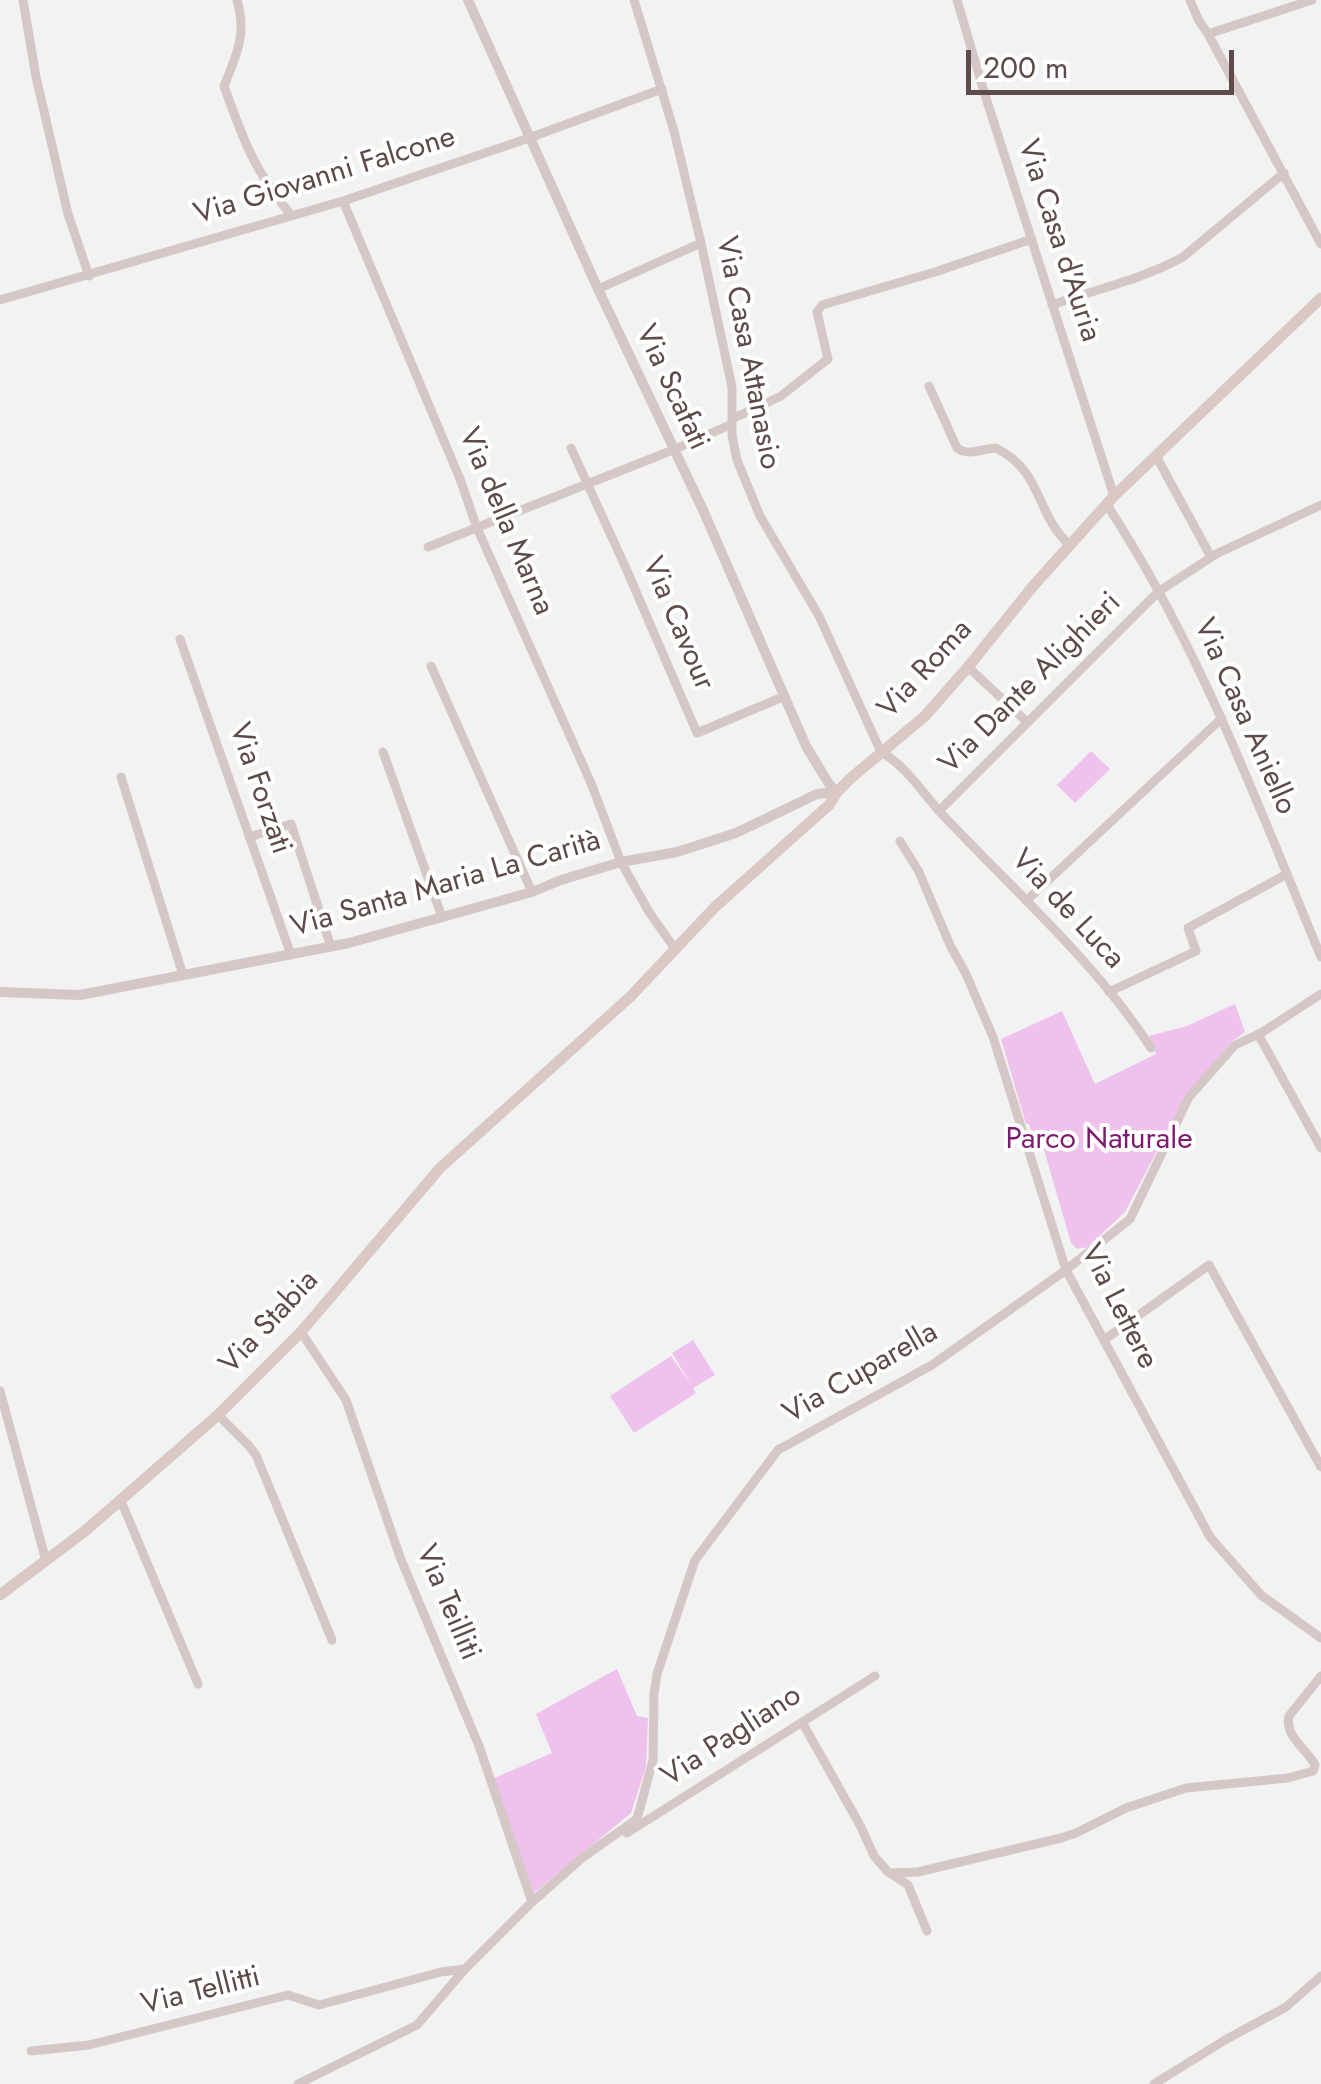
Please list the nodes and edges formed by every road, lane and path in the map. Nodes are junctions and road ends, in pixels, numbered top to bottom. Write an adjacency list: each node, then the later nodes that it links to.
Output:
1 (23, 0): 17 (street)
2 (237, 0): 13 (street)
3 (468, 0): 10 (street, Via Scafati)
4 (634, 0): 9 (street, Via Casa Attanasio)
5 (957, 0): 14 (street, Via Casa d'Auria)
6 (1190, 0): 8 (street)
7 (1312, 0): 8 (street)
8 (1208, 34): 11 (street)
9 (662, 89): 10 (street, Via Giovanni Falcone); 15 (street, Via Casa Attanasio)
10 (529, 138): 12 (street, Via Giovanni Falcone); 18 (street, Via Scafati)
11 (1284, 173): 16 (street); 21 (street)
12 (342, 201): 13 (street, Via Giovanni Falcone); 30 (street, Via della Marna)
13 (291, 215): 17 (street, Via Giovanni Falcone)
14 (1032, 240): 21 (street, Via Casa d'Auria); 23 (street)
15 (701, 243): 18 (street); 23 (street, Via Casa Attanasio)
16 (1321, 244)
17 (89, 276): 20 (street, Via Giovanni Falcone)
18 (598, 289): 25 (street, Via Scafati)
19 (1321, 298): 26 (main road, Via Roma)
20 (0, 300)
21 (1052, 305): 28 (street, Via Casa d'Auria)
22 (929, 386): 32 (street)
23 (733, 421): 25 (street); 42 (street, Via Casa Attanasio)
24 (571, 448): 27 (street, Via Cavour)
25 (673, 450): 27 (street); 38 (street, Via Scafati)
26 (1156, 456): 28 (main road, Via Roma); 33 (street)
27 (586, 485): 30 (street); 38 (street, Via Cavour)
28 (1111, 500): 32 (main road, Via Roma); 34 (street, Via Casa Aniello)
29 (1321, 505): 33 (street, Via Dante Alighieri)
30 (477, 528): 31 (street); 48 (street, Via della Marna)
31 (428, 546)
32 (1070, 546): 37 (main road, Via Roma)
33 (1211, 557): 34 (street, Via Dante Alighieri)
34 (1158, 592): 39 (street, Via Casa Aniello); 40 (street, Via Dante Alighieri)
35 (180, 639): 46 (street, Via Forzati)
36 (431, 666): 50 (street)
37 (968, 667): 40 (street); 42 (main road, Via Roma)
38 (786, 696): 44 (street, Via Scafati)
39 (1222, 718): 49 (street, Via Casa Aniello); 51 (street)
40 (1027, 722): 45 (street, Via Dante Alighieri)
41 (383, 752): 52 (street)
42 (881, 752): 44 (main road, Via Roma); 45 (street, Via de Luca)
43 (121, 777): 57 (street)
44 (837, 792): 48 (street, Via Santa Maria La Carità); 54 (main road, Via Roma)
45 (940, 812): 51 (street, Via de Luca)
46 (249, 837): 53 (street); 55 (street, Via Forzati)
47 (900, 840): 65 (street, Via Lettere)
48 (621, 862): 50 (street, Via Santa Maria La Carità); 54 (street, Via della Marna)
49 (1286, 874): 56 (street, Via Casa Aniello); 59 (street)
50 (532, 892): 52 (street, Via Santa Maria La Carità)
51 (1026, 901): 59 (street, Via de Luca)
52 (442, 917): 53 (street, Via Santa Maria La Carità)
53 (331, 947): 55 (street, Via Santa Maria La Carità)
54 (675, 950): 63 (main road, Via Roma)
55 (291, 955): 57 (street, Via Santa Maria La Carità)
56 (1321, 957)
57 (183, 976): 58 (street, Via Santa Maria La Carità)
58 (0, 992)
59 (1110, 992): 62 (street, Via de Luca)
60 (1321, 994): 61 (street, Via Cuparella)
61 (1258, 1034): 64 (street); 65 (street, Via Cuparella)
62 (1151, 1048)
63 (556, 1065): 66 (main road, Via Stabia)
64 (1321, 1148)
65 (1066, 1270): 67 (street, Via Lettere); 80 (street, Via Cuparella)
66 (301, 1332): 69 (main road, Via Stabia); 82 (street, Via Teilliti)
67 (1104, 1340): 70 (street); 74 (street, Via Lettere)
68 (0, 1390): 72 (street)
69 (218, 1415): 71 (main road, Via Stabia); 75 (street)
70 (1321, 1467)
71 (121, 1500): 72 (main road, Via Stabia); 78 (street)
72 (46, 1561): 73 (main road, Via Stabia)
73 (0, 1595)
74 (1321, 1638)
75 (332, 1640)
76 (875, 1676): 79 (street, Via Pagliano)
77 (1321, 1676): 81 (street)
78 (198, 1684)
79 (802, 1722): 80 (street, Via Pagliano); 81 (street)
80 (614, 1836): 82 (street, Via Cuparella)
81 (891, 1873): 83 (street)
82 (532, 1902): 84 (street)
83 (927, 1931)
84 (465, 1969): 86 (street, Via Tellitti); 87 (street)
85 (1321, 1976): 88 (street)
86 (30, 2051)
87 (298, 2084)
88 (1154, 2084)

